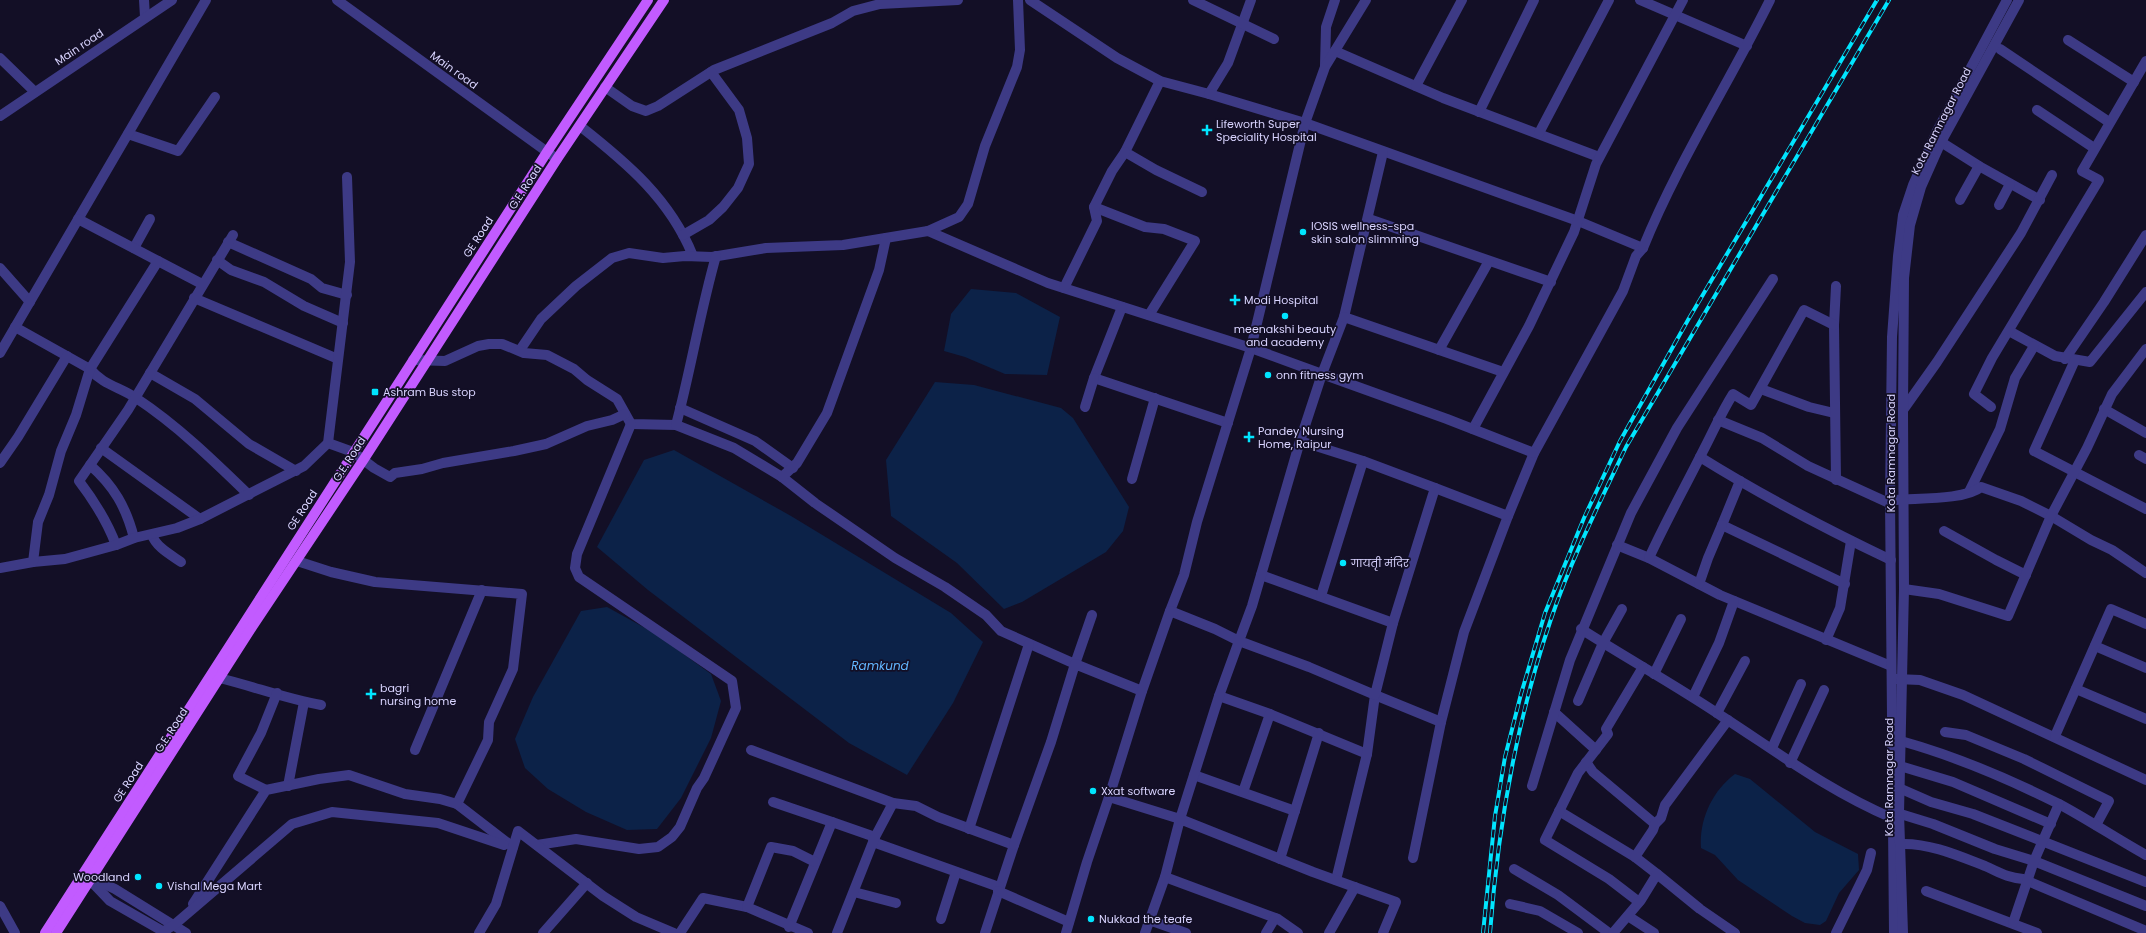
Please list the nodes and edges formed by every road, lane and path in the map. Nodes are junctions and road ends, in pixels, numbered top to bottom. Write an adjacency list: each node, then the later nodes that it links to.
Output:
1 (144, 0): 23 (street)
2 (172, 0): 23 (street, Main road)
3 (206, 0): 48 (street)
4 (337, 0): 51 (street, Main road)
5 (648, 0): 51 (main road, GE Road)
6 (664, 0): 37 (main road, G.E. Road)
7 (958, 0): 33 (street)
8 (1030, 0): 34 (street)
9 (1193, 0): 24 (street)
10 (1251, 0): 24 (street)
11 (1335, 0): 32 (street)
12 (1366, 0): 29 (street)
13 (1462, 0): 36 (street)
14 (1534, 0): 42 (street)
15 (1609, 0): 47 (street)
16 (1640, 0): 22 (street)
17 (1683, 0): 22 (street)
18 (1770, 0): 27 (street)
19 (2007, 0): 150 (street)
20 (2019, 0): 49 (street, Kota Ramnagar Road)
21 (1018, 1): 69 (street)
22 (1676, 16): 27 (street); 54 (street)
23 (144, 17): 38 (street, Main road)
24 (1242, 24): 25 (street); 39 (street)
25 (1274, 38)
26 (2068, 40): 35 (street)
27 (1747, 46): 74 (street)
28 (2000, 49): 44 (street)
29 (1335, 51): 32 (street); 36 (street)
30 (0, 58): 38 (street)
31 (2146, 61): 35 (street)
32 (1325, 67): 45 (street)
33 (711, 72): 37 (street); 70 (street)
34 (1160, 81): 39 (street); 52 (street)
35 (2134, 82): 44 (street)
36 (1416, 86): 42 (street)
37 (606, 87): 46 (main road, G.E. Road)
38 (35, 92): 43 (street, Main road)
39 (1209, 94): 45 (street)
40 (215, 98): 48 (street)
41 (2037, 110): 50 (street)
42 (1479, 112): 47 (street)
43 (0, 116)
44 (2109, 122): 50 (street)
45 (1305, 123): 53 (street); 98 (street)
46 (580, 126): 55 (main road, G.E. Road); 70 (street)
47 (1540, 133): 54 (street)
48 (128, 134): 65 (street)
49 (1941, 142): 56 (street); 120 (street, Kota Ramnagar Road)
50 (2094, 148): 96 (street)
51 (547, 152): 55 (street, Main road); 105 (main road, GE Road)
52 (1125, 152): 60 (street); 64 (street)
53 (1383, 152): 67 (street); 68 (street)
54 (1599, 157): 68 (street)
55 (557, 159): 107 (main road, G.E. Road)
56 (1979, 166): 59 (street); 61 (street)
57 (2052, 175): 62 (street)
58 (348, 177): 87 (street)
59 (2010, 184): 62 (street); 63 (street)
60 (1202, 192)
61 (1960, 200)
62 (2040, 200): 120 (street)
63 (1999, 205)
64 (1094, 207): 85 (street); 91 (street)
65 (78, 218): 73 (street); 89 (street)
66 (150, 219): 73 (street)
67 (1369, 219): 79 (street); 92 (street)
68 (1578, 221): 74 (street); 82 (street)
69 (928, 231): 72 (street); 85 (street)
70 (683, 235): 75 (street)
71 (2146, 235): 106 (street)
72 (886, 238): 76 (street); 139 (street)
73 (134, 248): 78 (street)
74 (1643, 248): 133 (street)
75 (693, 256): 76 (street); 100 (street)
76 (716, 256): 118 (street)
77 (217, 260): 83 (street); 87 (street); 93 (street)
78 (158, 261): 83 (street); 108 (street)
79 (1489, 261): 82 (street); 101 (street)
80 (0, 268): 89 (street)
81 (1773, 279): 161 (street)
82 (1551, 282): 109 (street)
83 (202, 284): 88 (street)
84 (1836, 286): 94 (street)
85 (1064, 288): 90 (street)
86 (2146, 292): 106 (street)
87 (347, 295): 93 (street)
88 (194, 298): 104 (street); 110 (street)
89 (30, 302): 95 (street)
90 (1122, 307): 91 (street); 112 (street)
91 (1149, 315): 98 (street)
92 (1344, 317): 101 (street); 111 (street)
93 (343, 323): 104 (street)
94 (1834, 325): 113 (street); 122 (street)
95 (15, 327): 102 (street); 103 (street)
96 (2009, 331): 97 (street); 117 (street)
97 (2034, 346): 106 (street); 147 (street)
98 (1252, 348): 111 (street); 124 (street)
99 (2146, 349): 119 (street)
100 (520, 350): 107 (street); 121 (street)
101 (1439, 350): 109 (street)
102 (0, 353)
103 (66, 356): 108 (street); 137 (street)
104 (338, 359): 130 (street)
105 (413, 360): 107 (street); 132 (main road, GE Road)
106 (2070, 360): 141 (street)
107 (426, 362): 135 (main road, G.E. Road)
108 (90, 369): 114 (street); 165 (street)
109 (1503, 372): 127 (street)
110 (150, 373): 114 (street); 140 (street)
111 (1322, 374): 127 (street); 129 (street)
112 (1094, 378): 115 (street); 116 (street)
113 (1761, 389): 122 (street); 123 (street)
114 (135, 397): 131 (street); 148 (street)
115 (1154, 398): 124 (street); 143 (street)
116 (1085, 407)
117 (1991, 407)
118 (680, 408): 126 (street); 139 (street)
119 (2104, 409): 128 (street); 141 (street)
120 (1903, 410): 149 (street, Kota Ramnagar Road)
121 (625, 414): 125 (street); 135 (street)
122 (1834, 414): 144 (street)
123 (1718, 420): 134 (street); 144 (street)
124 (1228, 423): 178 (street)
125 (631, 424): 126 (street); 250 (street)
126 (676, 425): 142 (street)
127 (1473, 429): 133 (street)
128 (2146, 433)
129 (1300, 441): 136 (street); 169 (street)
130 (328, 443): 132 (street); 140 (street)
131 (101, 448): 138 (street); 154 (street)
132 (353, 452): 135 (street); 263 (main road, GE Road)
133 (1534, 452): 152 (street)
134 (1700, 457): 145 (street); 162 (street)
135 (364, 459): 164 (main road, G.E. Road)
136 (1363, 461): 146 (street); 175 (street)
137 (0, 462)
138 (90, 465): 158 (street); 160 (street)
139 (793, 468): 142 (street)
140 (296, 471): 148 (street)
141 (2074, 473): 151 (street); 153 (street)
142 (782, 477): 187 (street)
143 (1132, 479)
144 (1836, 480): 150 (street)
145 (1740, 481): 155 (street); 159 (street)
146 (1435, 488): 152 (street); 181 (street)
147 (1969, 492): 149 (street); 153 (street)
148 (249, 495): 154 (street)
149 (1902, 499): 150 (street); 173 (street, Kota Ramnagar Road)
150 (1890, 502): 163 (street)
151 (2146, 510)
152 (1508, 516): 213 (street)
153 (2051, 516): 168 (street); 170 (street)
154 (200, 519): 157 (street)
155 (1722, 526): 171 (street); 172 (street)
156 (1944, 531): 170 (street)
157 (152, 535): 158 (street); 166 (street)
158 (134, 538): 160 (street)
159 (1851, 541): 163 (street); 172 (street)
160 (116, 545): 165 (street)
161 (1617, 545): 162 (street); 183 (street)
162 (1649, 558): 171 (street)
163 (1891, 560): 191 (street)
164 (297, 561): 174 (street); 195 (main road, G.E. Road)
165 (33, 562): 167 (street)
166 (181, 562)
167 (0, 568)
168 (2146, 573)
169 (1261, 575): 175 (street); 185 (street)
170 (2026, 575): 173 (street)
171 (1700, 584): 176 (street)
172 (1845, 584): 184 (street)
173 (1904, 589): 196 (street, Kota Ramnagar Road)
174 (482, 590): 219 (street); 236 (street)
175 (1321, 596): 181 (street)
176 (1734, 601): 184 (street); 204 (street)
177 (1622, 609): 186 (street)
178 (1170, 612): 185 (street); 200 (street)
179 (1092, 615): 190 (street)
180 (1681, 619): 194 (street)
181 (1393, 623): 202 (street)
182 (2146, 624): 188 (street)
183 (1581, 629): 186 (street); 208 (street)
184 (1826, 640): 191 (street)
185 (1239, 641): 202 (street); 203 (street)
186 (1603, 643): 192 (street); 205 (street)
187 (1030, 644): 190 (street); 246 (street)
188 (2095, 646): 193 (street); 198 (street)
189 (1745, 661): 209 (street)
190 (1075, 664): 200 (street); 251 (street)
191 (1890, 666): 196 (street)
192 (1643, 667): 194 (street); 221 (street)
193 (2146, 668)
194 (1654, 674): 204 (street)
195 (219, 678): 201 (street); 263 (main road, G.E. Road)
196 (1897, 679): 216 (street); 217 (street, Kota Ramnagar Road); 240 (street)
197 (1801, 684): 218 (street)
198 (2076, 689): 211 (street); 216 (street)
199 (1824, 690): 224 (street)
200 (1142, 691): 233 (street)
201 (277, 693): 206 (street); 231 (street)
202 (1375, 695): 213 (street); 222 (street)
203 (1219, 696): 210 (street); 226 (street)
204 (1693, 697): 209 (street)
205 (1578, 701)
206 (304, 702): 207 (street); 228 (street)
207 (321, 705)
208 (1554, 712): 221 (street); 229 (street)
209 (1717, 713): 212 (street)
210 (1270, 714): 215 (street); 232 (street)
211 (2146, 719)
212 (1728, 720): 218 (street); 243 (street)
213 (1442, 722): 257 (street)
214 (1945, 732): 245 (street)
215 (1319, 733): 222 (street); 238 (street)
216 (2055, 736): 227 (street)
217 (1901, 741): 225 (street, Kota Ramnagar Road); 237 (street)
218 (1772, 748): 224 (street)
219 (415, 750)
220 (750, 750): 235 (street)
221 (1596, 750): 223 (street)
222 (1366, 754): 265 (street)
223 (1586, 762): 239 (street); 243 (street)
224 (1790, 763): 240 (street)
225 (1900, 766): 230 (street, Kota Ramnagar Road); 244 (street)
226 (1194, 775): 232 (street); 241 (street)
227 (2146, 780)
228 (288, 786): 231 (street); 236 (street)
229 (1532, 786)
230 (1899, 788): 240 (street, Kota Ramnagar Road); 248 (street)
231 (266, 790): 279 (street)
232 (1243, 792): 238 (street)
233 (1109, 797): 241 (street); 284 (street)
234 (773, 802): 242 (street)
235 (893, 803): 246 (street); 247 (street)
236 (457, 804): 252 (street)
237 (2059, 804): 244 (street); 245 (street)
238 (1295, 810): 256 (street)
239 (1559, 811): 255 (street); 273 (street)
240 (1894, 814): 249 (street, Kota Ramnagar Road); 258 (street); 314 (street)
241 (1180, 819): 256 (street); 264 (street)
242 (832, 822): 247 (street); 259 (street)
243 (1655, 824): 255 (street)
244 (2051, 824): 248 (street)
245 (2096, 825): 254 (street)
246 (969, 829): 251 (street)
247 (874, 839): 261 (street); 272 (street)
248 (2042, 842): 258 (street); 267 (street)
249 (1901, 844): 266 (street); 315 (street, Kota Ramnagar Road)
250 (537, 845): 252 (street); 268 (street)
251 (1014, 845): 270 (street)
252 (512, 847): 279 (street); 294 (street)
253 (1872, 853): 313 (street)
254 (2146, 855)
255 (1635, 857): 262 (street)
256 (1280, 858): 265 (street)
257 (1413, 858)
258 (2034, 861): 266 (street); 276 (street)
259 (815, 862): 277 (street); 287 (street)
260 (1514, 869): 309 (street)
261 (956, 872): 270 (street); 281 (street)
262 (1657, 874): 273 (street); 312 (street)
263 (88, 877): 286 (street); 289 (street); 291 (main road, GE Road); 292 (main road, G.E. Road)
264 (1165, 877): 282 (street); 283 (street)
265 (1336, 880): 269 (street)
266 (2027, 880): 285 (street); 288 (street)
267 (2146, 882)
268 (587, 883): 295 (street); 296 (street)
269 (1355, 888): 306 (street); 307 (street)
270 (999, 889): 284 (street); 300 (street)
271 (1926, 891): 285 (street)
272 (854, 892): 274 (street); 299 (street)
273 (1639, 902): 280 (street)
274 (896, 903)
275 (1510, 904): 308 (street)
276 (2146, 906)
277 (747, 907): 287 (street); 297 (street)
278 (1, 910): 290 (street)
279 (186, 914): 286 (street)
280 (1628, 916): 310 (street); 311 (street)
281 (940, 918)
282 (1274, 918): 304 (street); 305 (street)
283 (1149, 920): 302 (street); 303 (street)
284 (1070, 922): 301 (street)
285 (2012, 923): 316 (street)
286 (174, 925): 289 (street); 293 (street)
287 (789, 927): 298 (street)
288 (2146, 931)
289 (165, 932)
290 (15, 933)
291 (45, 933)
292 (56, 933)
293 (186, 933)
294 (479, 933)
295 (543, 933)
296 (674, 933)
297 (680, 933)
298 (808, 933)
299 (837, 933)
300 (985, 933)
301 (1066, 933)
302 (1145, 933)
303 (1186, 933)
304 (1266, 933)
305 (1298, 933)
306 (1329, 933)
307 (1383, 933)
308 (1578, 933)
309 (1609, 933)
310 (1613, 933)
311 (1654, 933)
312 (1735, 933)
313 (1836, 933)
314 (1894, 933)
315 (1903, 933)
316 (2037, 933)

